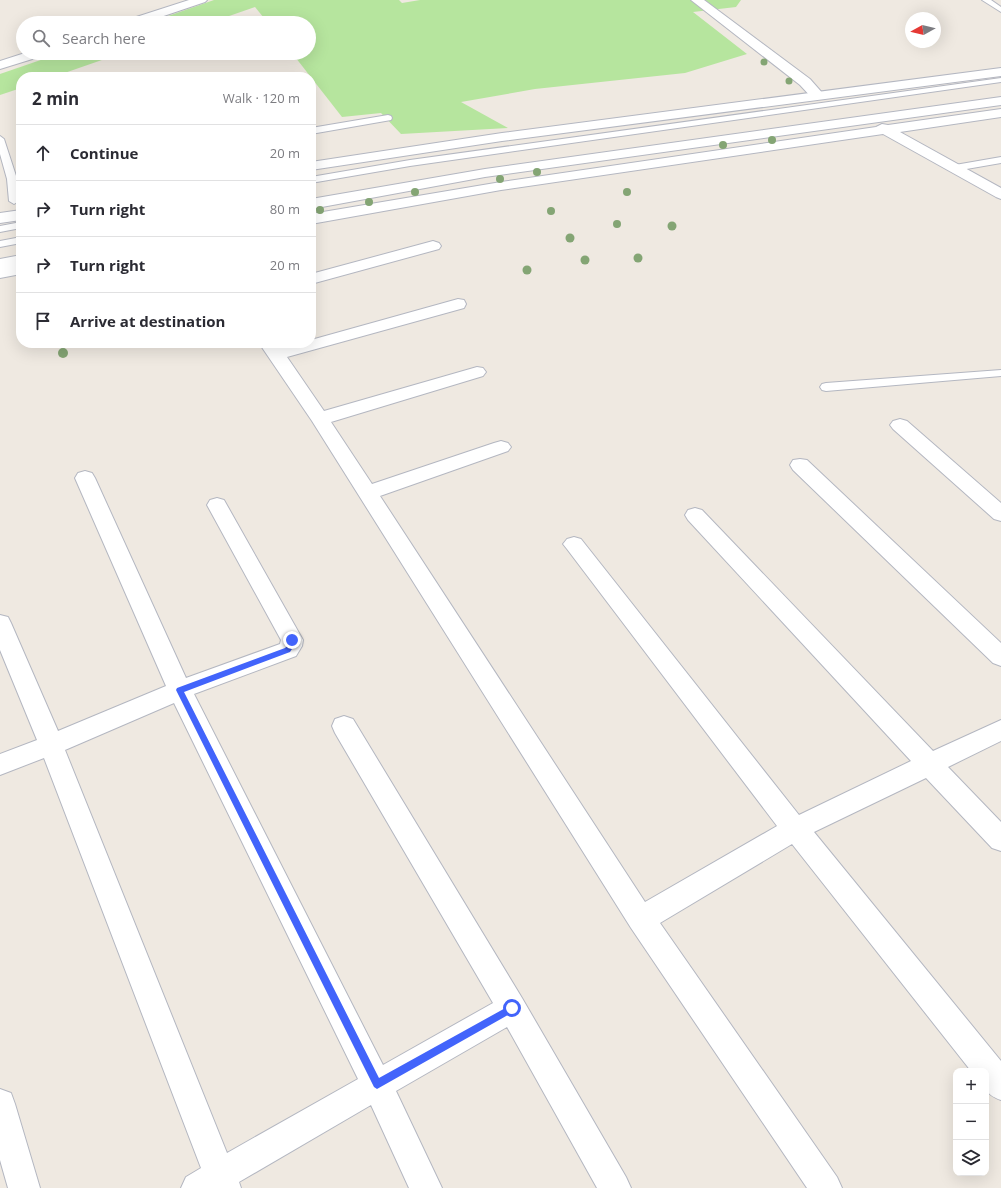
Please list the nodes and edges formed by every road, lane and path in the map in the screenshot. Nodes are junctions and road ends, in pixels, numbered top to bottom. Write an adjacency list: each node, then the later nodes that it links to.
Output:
1 (201, 0): 5 (street)
2 (697, 0): 10 (street)
3 (986, 0): 4 (lane)
4 (1001, 10)
5 (152, 16)
6 (16, 60): 7 (street)
7 (0, 65)
8 (1001, 72): 10 (street)
9 (1001, 80): 22 (lane)
10 (818, 96): 19 (street)
11 (1001, 100): 14 (street)
12 (1001, 113): 15 (street)
13 (388, 118): 16 (lane)
14 (867, 119): 15 (street); 24 (street)
15 (884, 129): 20 (street); 27 (street)
16 (316, 130)
17 (0, 139): 21 (lane)
18 (1001, 160): 20 (lane)
19 (316, 165)
20 (955, 168): 23 (street)
21 (16, 176)
22 (316, 179)
23 (1001, 194)
24 (316, 203)
25 (16, 209): 26 (street)
26 (0, 218)
27 (316, 218)
28 (16, 226): 29 (lane)
29 (0, 229)
30 (16, 241): 31 (lane)
31 (0, 244)
32 (433, 246): 37 (street)
33 (16, 261): 34 (street)
34 (0, 264)
35 (16, 270): 36 (street)
36 (0, 273)
37 (316, 278)
38 (458, 304): 39 (street)
39 (316, 338)
40 (272, 349): 44 (street)
41 (477, 372): 44 (street)
42 (1001, 373): 43 (lane)
43 (826, 387)
44 (320, 419): 49 (street)
45 (900, 425): 51 (street)
46 (501, 447): 49 (street)
47 (800, 465): 55 (street)
48 (85, 478): 56 (street)
49 (368, 493): 64 (street)
50 (217, 505): 56 (street)
51 (1001, 514)
52 (695, 515): 61 (street)
53 (574, 544): 62 (street)
54 (0, 623): 59 (street)
55 (1001, 657)
56 (180, 690): 59 (street); 66 (street)
57 (344, 726): 65 (street)
58 (1001, 730): 61 (street)
59 (51, 745): 60 (street); 69 (street)
60 (0, 764)
61 (930, 764): 62 (street); 63 (street)
62 (795, 829): 64 (street); 67 (street)
63 (1001, 840)
64 (641, 918): 73 (street)
65 (512, 1008): 66 (street); 72 (street)
66 (377, 1084): 69 (street); 71 (street)
67 (1001, 1085)
68 (0, 1104): 70 (street)
69 (214, 1184)
70 (24, 1188)
71 (426, 1188)
72 (615, 1188)
73 (826, 1188)

